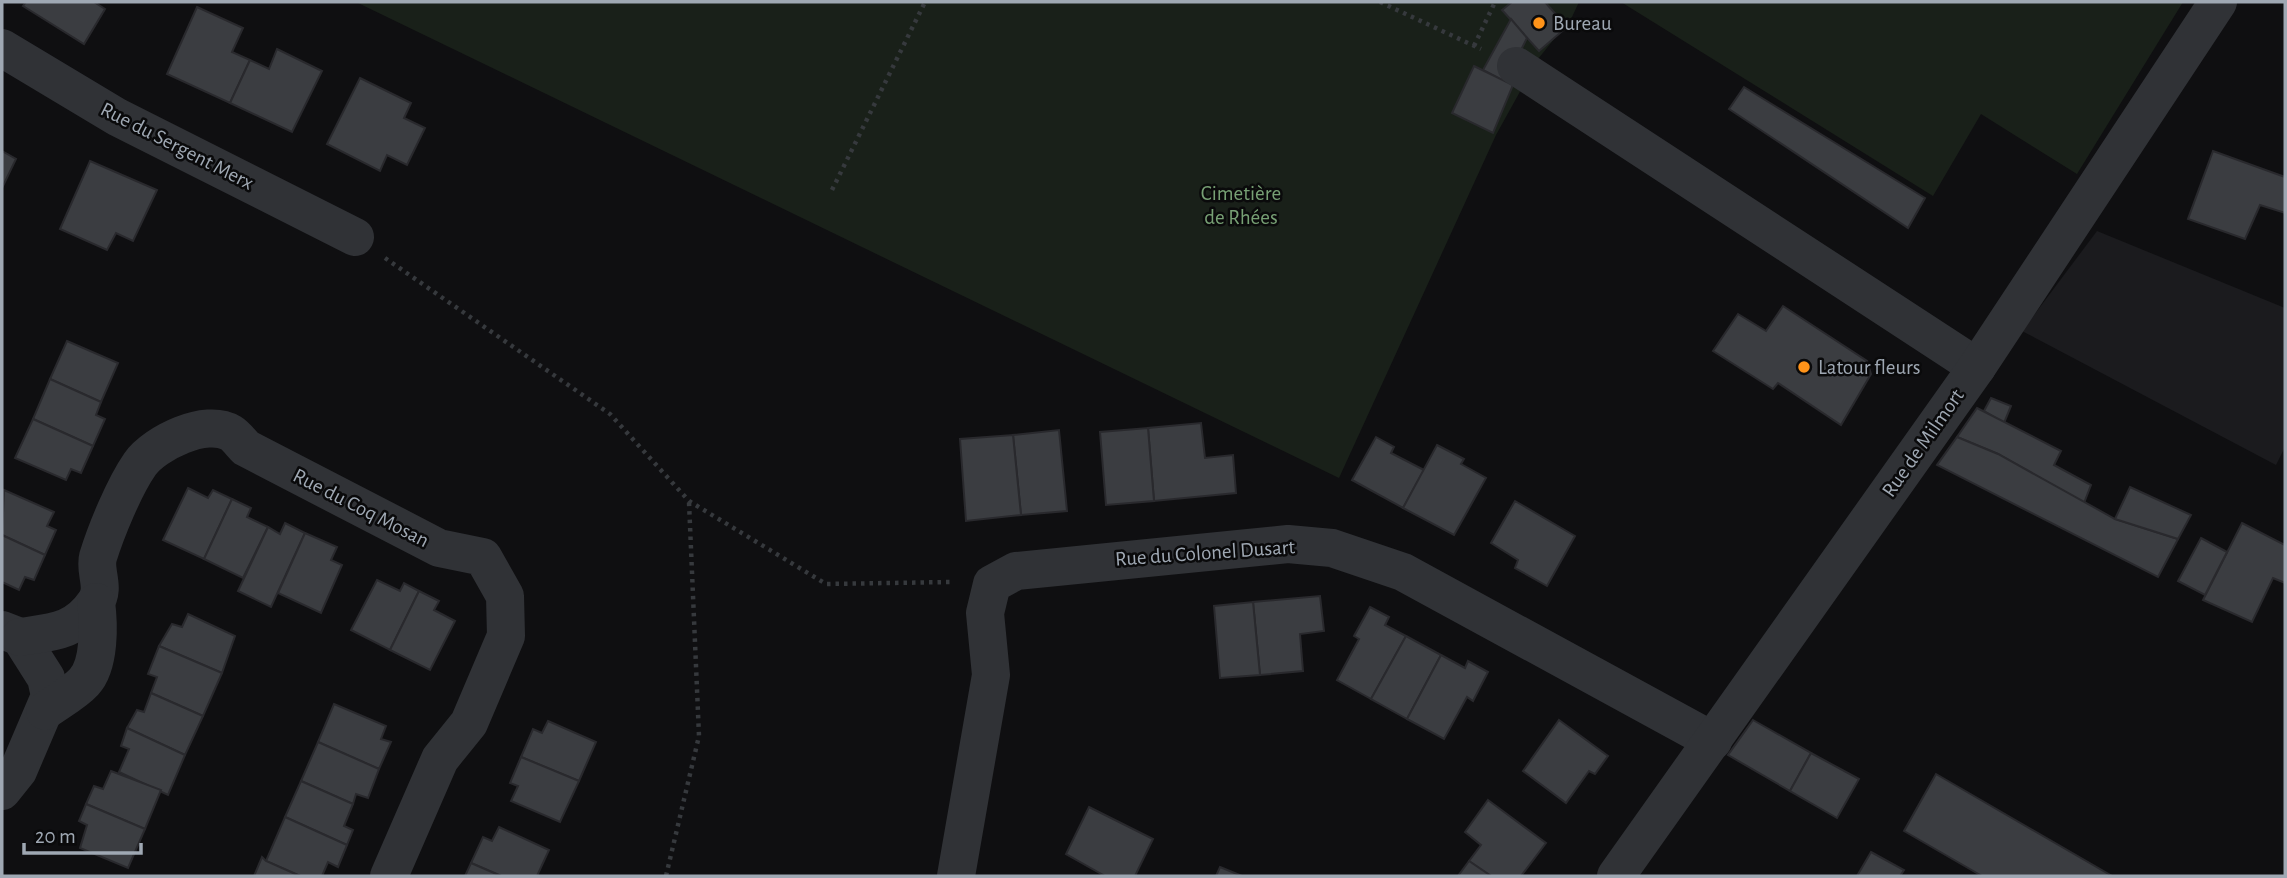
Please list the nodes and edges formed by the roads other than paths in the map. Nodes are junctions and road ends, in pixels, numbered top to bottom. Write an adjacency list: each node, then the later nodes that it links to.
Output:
1 (2218, 2): 5 (street, Rue de Milmort)
2 (2, 48): 4 (street, Rue du Sergent Merx)
3 (1516, 66): 5 (street)
4 (355, 237)
5 (1977, 367): 9 (street, Rue de Milmort)
6 (96, 602): 7 (street, Rue du Coq Mosan); 8 (street, Rue du Coq Mosan); 11 (street, Rue du Coq Mosan)
7 (20, 643): 8 (street, Rue du Coq Mosan)
8 (45, 711): 10 (street, Rue du Coq Mosan)
9 (1713, 741): 12 (street, Rue du Colonel Dusart); 13 (street, Rue de Milmort)
10 (2, 791)
11 (389, 876)
12 (956, 876)
13 (1616, 876)

